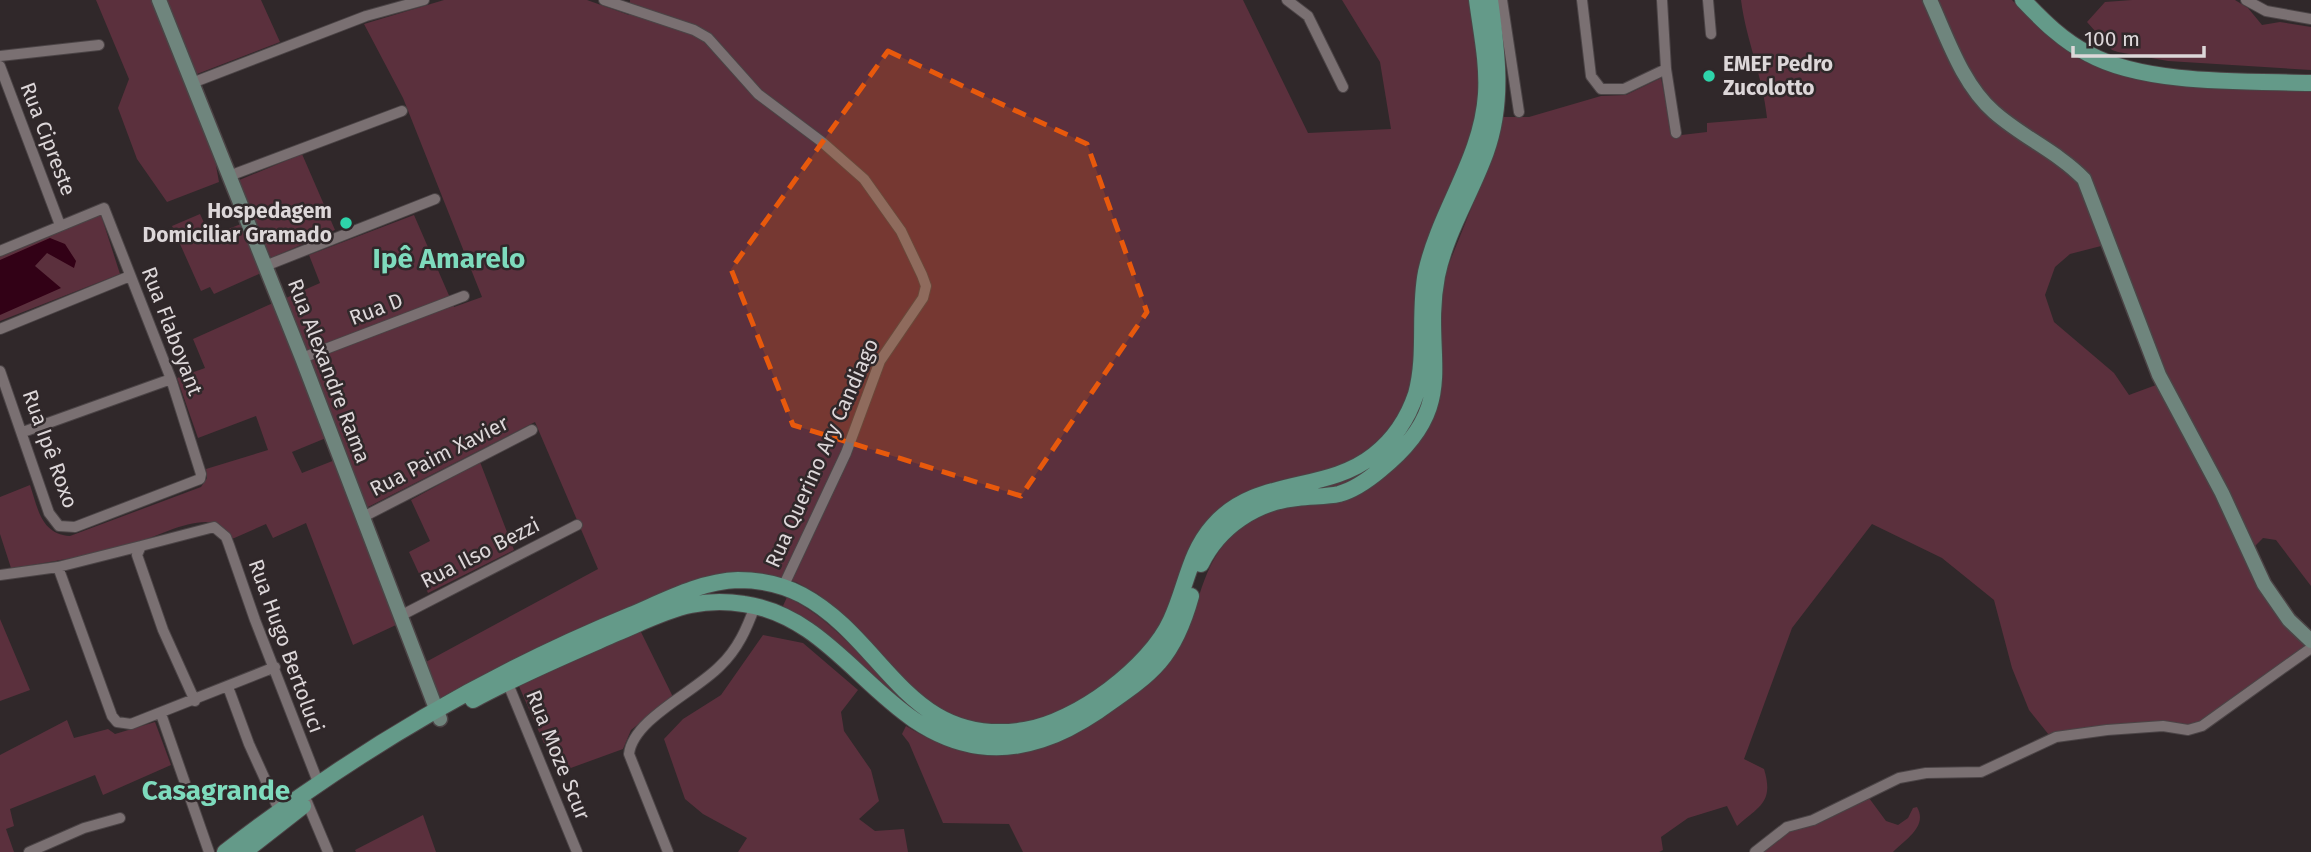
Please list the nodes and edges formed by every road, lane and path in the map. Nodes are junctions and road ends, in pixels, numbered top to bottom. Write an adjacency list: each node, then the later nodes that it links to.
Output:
1 (159, 0): 20 (street, Rua Alexandre Rama)
2 (424, 0): 20 (street)
3 (604, 0): 46 (street, Rua Querino Ary Candiago)
4 (1287, 0): 22 (street)
5 (1477, 0): 46 (main road)
6 (1490, 0): 48 (main road)
7 (1502, 0): 24 (street)
8 (1582, 0): 19 (street)
9 (1662, 0): 19 (street)
10 (1707, 0): 15 (street)
11 (1930, 0): 50 (street)
12 (2023, 0): 21 (main road)
13 (2246, 0): 14 (street)
14 (2311, 19)
15 (1711, 34)
16 (99, 45): 17 (street)
17 (0, 56)
18 (0, 66): 28 (street, Rua Cipreste)
19 (1666, 69): 25 (street)
20 (192, 83): 26 (street, Rua Alexandre Rama)
21 (2311, 83)
22 (1343, 87)
23 (402, 111): 26 (street)
24 (1519, 112)
25 (1676, 133)
26 (229, 176): 30 (street, Rua Alexandre Rama)
27 (435, 199): 30 (street)
28 (60, 225): 29 (street); 31 (street, Rua Flaboyant)
29 (0, 251)
30 (265, 266): 34 (street, Rua Alexandre Rama)
31 (130, 276): 33 (street); 36 (street, Rua Flaboyant)
32 (464, 296): 34 (street, Rua D)
33 (0, 329)
34 (302, 358): 39 (street, Rua Alexandre Rama)
35 (0, 371): 38 (street, Rua Ipê Roxo)
36 (171, 379): 38 (street); 41 (street, Rua Flaboyant)
37 (532, 430): 39 (street, Rua Paim Xavier)
38 (23, 432): 41 (street, Rua Ipê Roxo)
39 (363, 517): 49 (street, Rua Alexandre Rama)
40 (577, 526): 49 (street, Rua Ilso Bezzi)
41 (75, 527)
42 (139, 551): 43 (street); 52 (street, Rua Hugo Bertoluci); 55 (street)
43 (58, 567): 44 (street); 56 (street)
44 (0, 575)
45 (762, 583): 46 (main road); 47 (main road); 53 (main road)
46 (783, 587): 48 (main road)
47 (755, 606): 48 (main road); 53 (main road); 68 (street)
48 (773, 611)
49 (402, 615): 57 (street, Rua Alexandre Rama)
50 (2311, 642)
51 (2311, 648): 69 (street)
52 (275, 667): 54 (street); 58 (street, Rua Hugo Bertoluci)
53 (506, 677): 57 (main road); 67 (street, Rua Moze Scur)
54 (228, 687): 55 (street); 60 (street)
55 (195, 701): 56 (street)
56 (161, 714): 63 (street)
57 (438, 715): 58 (main road); 59 (main road)
58 (318, 782): 60 (main road)
59 (307, 802): 65 (main road); 66 (street)
60 (279, 810): 64 (main road)
61 (120, 818): 62 (street)
62 (29, 852)
63 (209, 852)
64 (225, 852)
65 (245, 852)
66 (328, 852)
67 (577, 852)
68 (668, 852)
69 (1755, 852)

